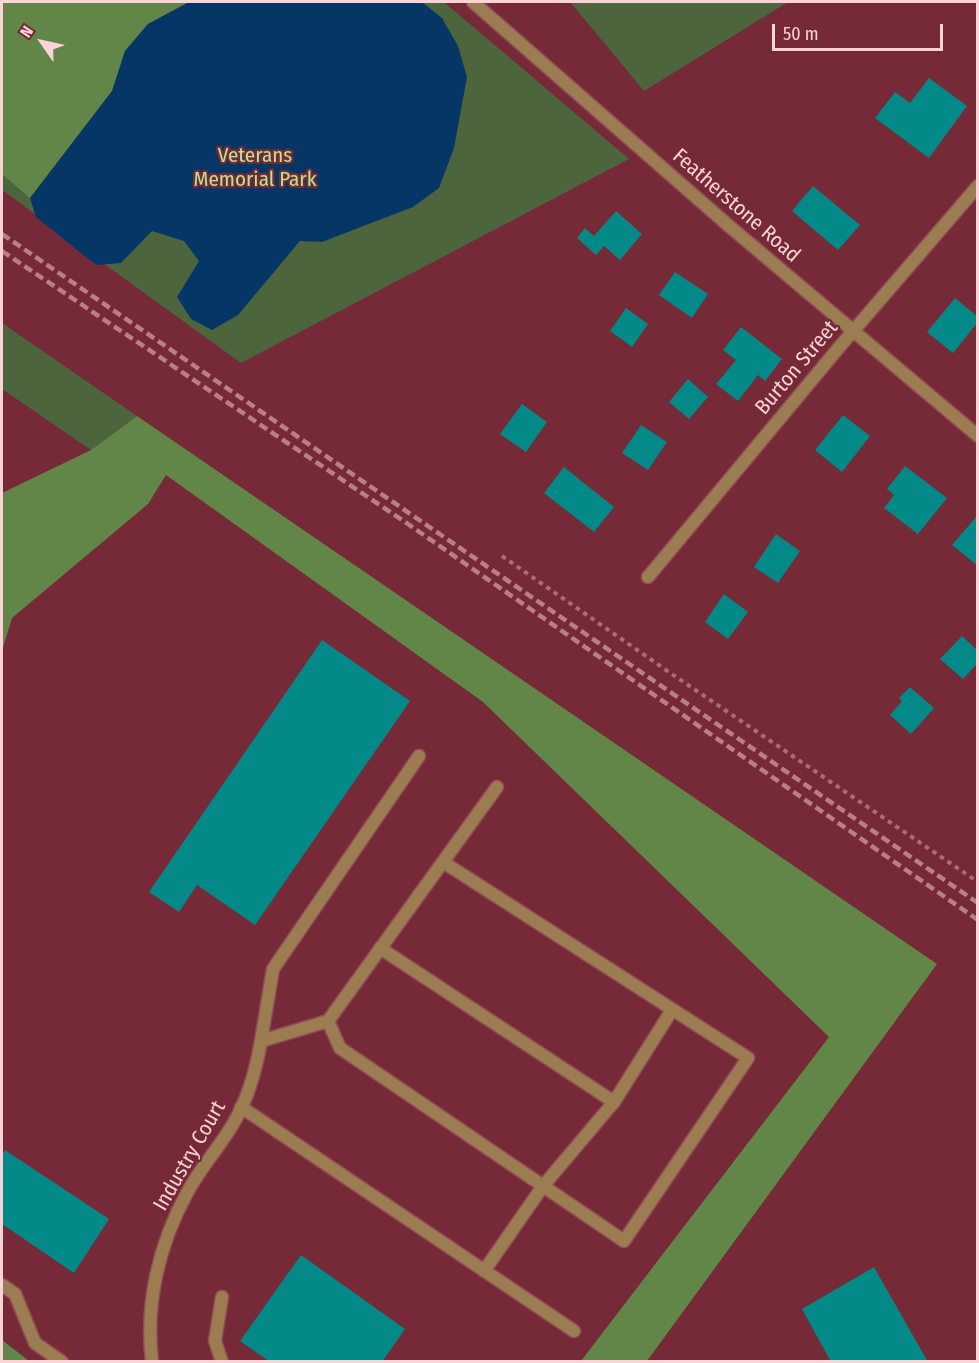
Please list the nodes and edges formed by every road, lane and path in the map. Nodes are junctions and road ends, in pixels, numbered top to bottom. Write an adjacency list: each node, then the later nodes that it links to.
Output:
1 (473, 2): 3 (street, Featherstone Road)
2 (978, 186): 3 (street, Burton Street)
3 (853, 331): 4 (street, Featherstone Road); 6 (street, Burton Street)
4 (978, 436)
5 (502, 556): 10 (path)
6 (648, 577)
7 (419, 756): 14 (street, Industry Court)
8 (497, 787): 9 (street)
9 (443, 862): 11 (street); 12 (street)
10 (978, 882)
11 (380, 948): 13 (street); 15 (street)
12 (672, 1010): 15 (street); 17 (street)
13 (328, 1021): 14 (street); 17 (street)
14 (261, 1041): 16 (street, Industry Court)
15 (614, 1102): 17 (street)
16 (241, 1107): 18 (street); 23 (street, Industry Court)
17 (543, 1186): 18 (street)
18 (484, 1271): 21 (street)
19 (2, 1285): 22 (street)
20 (222, 1297): 24 (street)
21 (574, 1331)
22 (62, 1362)
23 (152, 1362)
24 (222, 1362)

